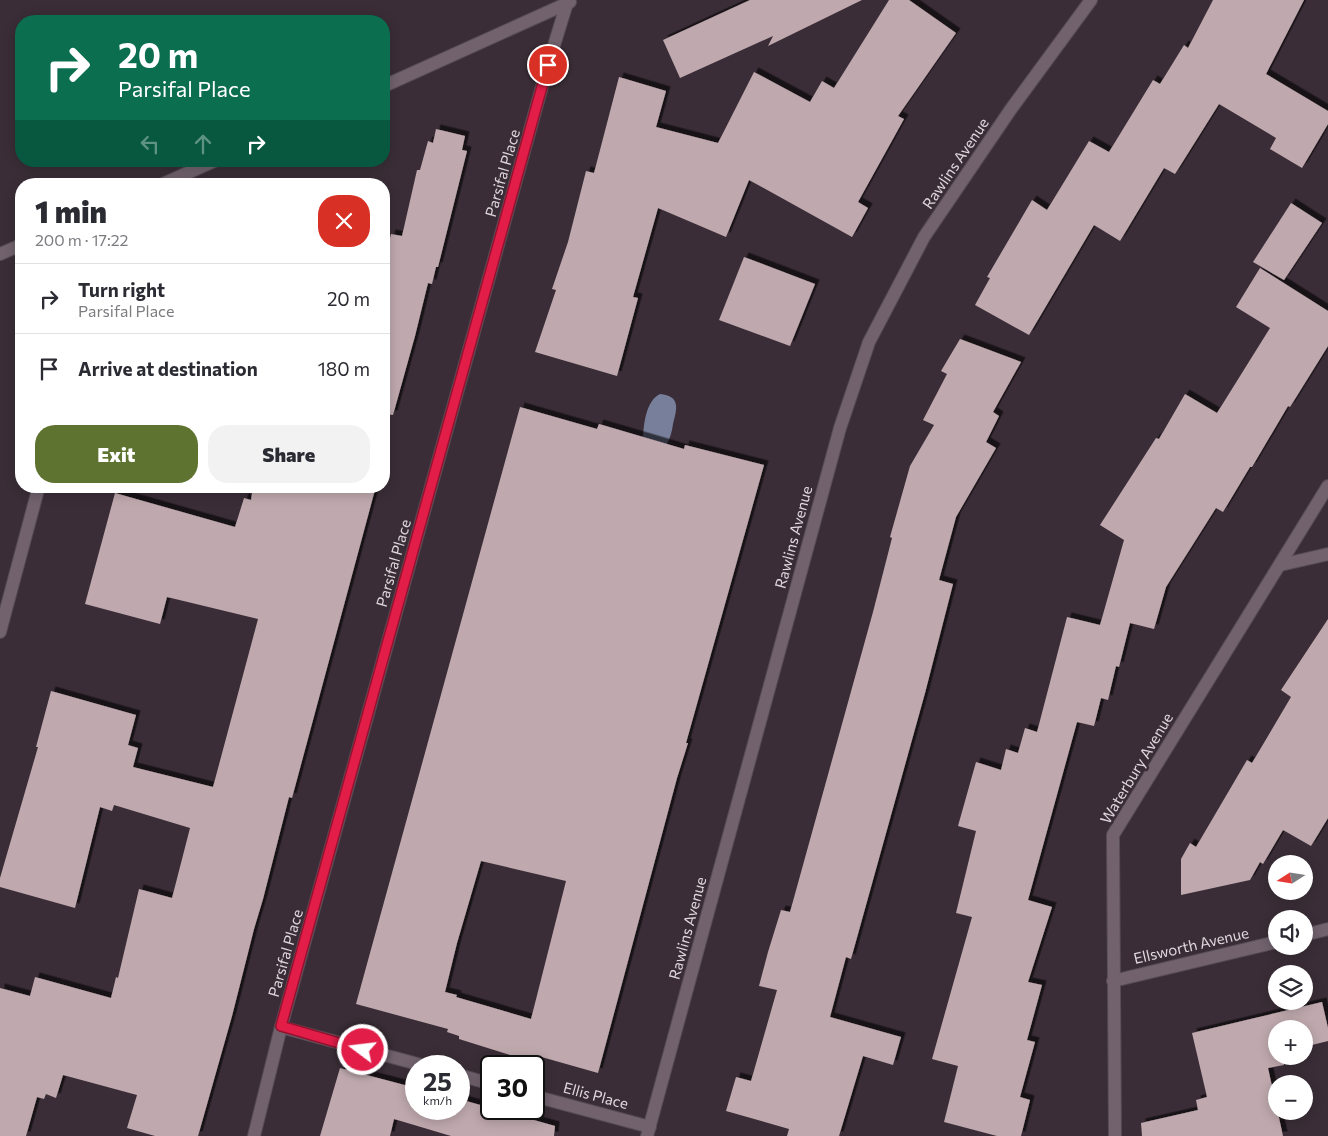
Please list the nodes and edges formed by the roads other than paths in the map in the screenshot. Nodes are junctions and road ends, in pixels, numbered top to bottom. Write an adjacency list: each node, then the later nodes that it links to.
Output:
1 (570, 1): 3 (street); 17 (street, Parsifal Place)
2 (1089, 1): 20 (street, Rawlins Avenue)
3 (390, 83)
4 (201, 167): 5 (street)
5 (176, 178)
6 (15, 248): 7 (street)
7 (0, 254)
8 (1328, 486): 11 (street, Waterbury Avenue)
9 (37, 493): 12 (street)
10 (1328, 554): 11 (street)
11 (1280, 565): 16 (street, Waterbury Avenue)
12 (0, 632)
13 (1328, 929): 14 (street)
14 (1313, 933)
15 (1268, 944): 16 (street, Ellsworth Avenue)
16 (1114, 981): 22 (street, Waterbury Avenue)
17 (281, 1026): 18 (street); 21 (street, Parsifal Place)
18 (405, 1060)
19 (545, 1099): 20 (street, Ellis Place)
20 (648, 1131)
21 (254, 1136)
22 (1115, 1136)

